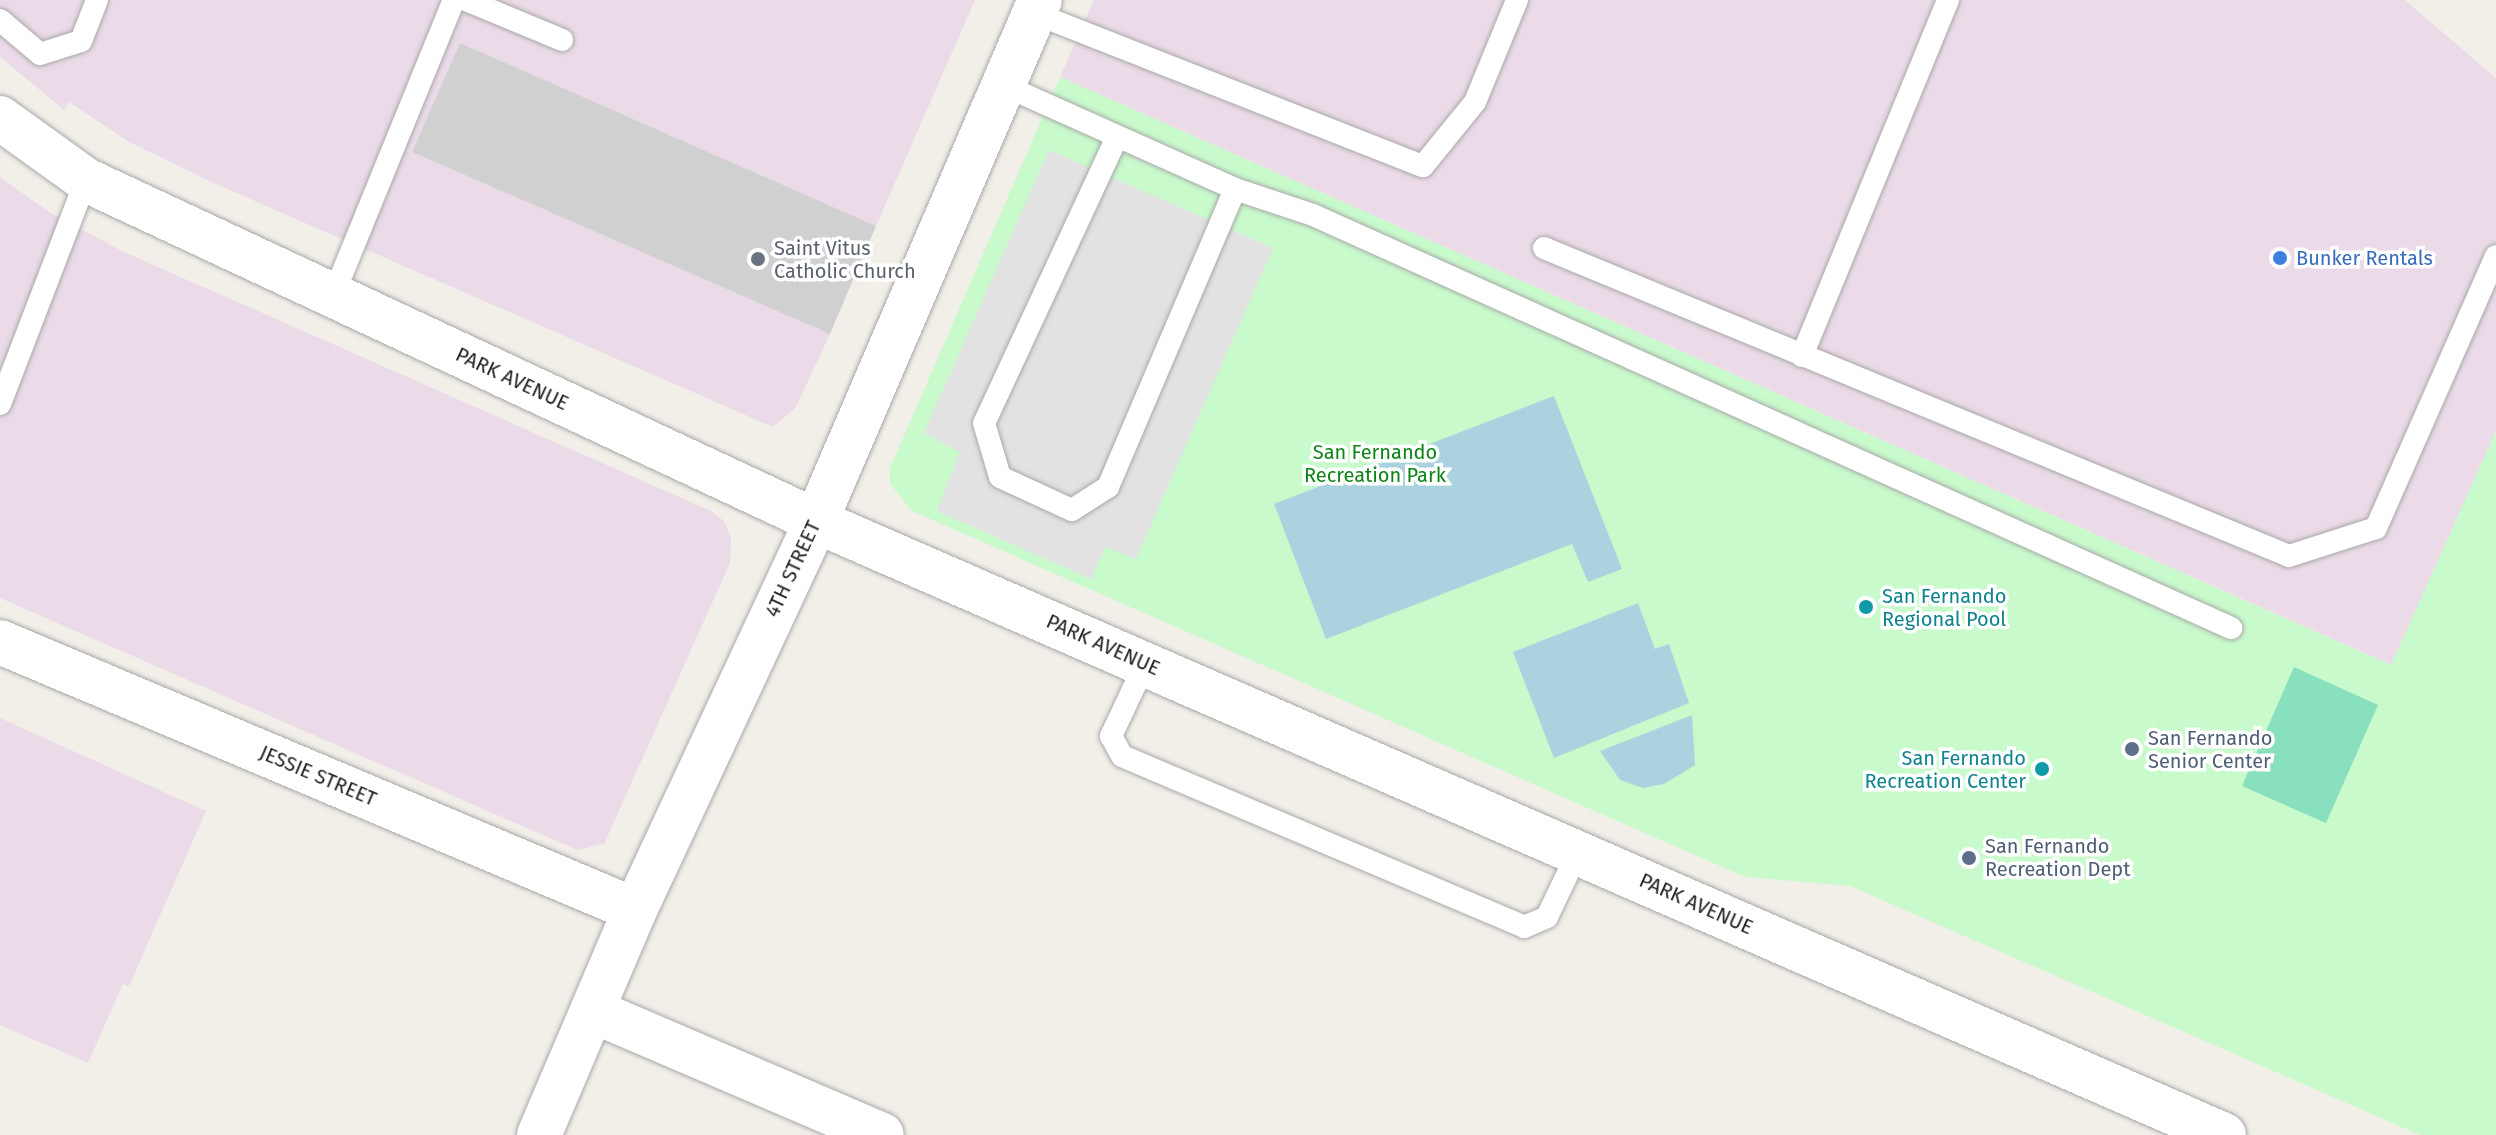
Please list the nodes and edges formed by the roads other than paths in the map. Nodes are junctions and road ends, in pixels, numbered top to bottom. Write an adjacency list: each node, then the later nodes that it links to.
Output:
1 (97, 0): 7 (lane)
2 (454, 0): 16 (lane)
3 (466, 0): 8 (lane)
4 (1517, 0): 6 (lane)
5 (1948, 0): 17 (lane)
6 (1037, 6): 9 (street, 4TH STREET)
7 (0, 20)
8 (562, 40)
9 (1003, 85): 11 (lane); 19 (street, 4TH STREET)
10 (0, 118): 12 (street, PARK AVENUE)
11 (1117, 137): 13 (lane); 13 (lane)
12 (86, 180): 16 (street, PARK AVENUE); 18 (lane)
13 (1235, 189): 20 (lane)
14 (1544, 248): 17 (lane)
15 (2496, 256): 17 (lane)
16 (333, 296): 19 (street, PARK AVENUE)
17 (1802, 356)
18 (0, 404)
19 (816, 521): 22 (street, PARK AVENUE); 24 (street, 4TH STREET)
20 (2231, 628)
21 (0, 642): 24 (street, JESSIE STREET)
22 (1145, 664): 23 (street, PARK AVENUE); 23 (lane)
23 (1578, 852): 28 (street, PARK AVENUE)
24 (635, 910): 25 (street, 4TH STREET)
25 (593, 1011): 26 (street, 4TH STREET); 27 (street)
26 (539, 1135)
27 (882, 1135)
28 (2224, 1135)

